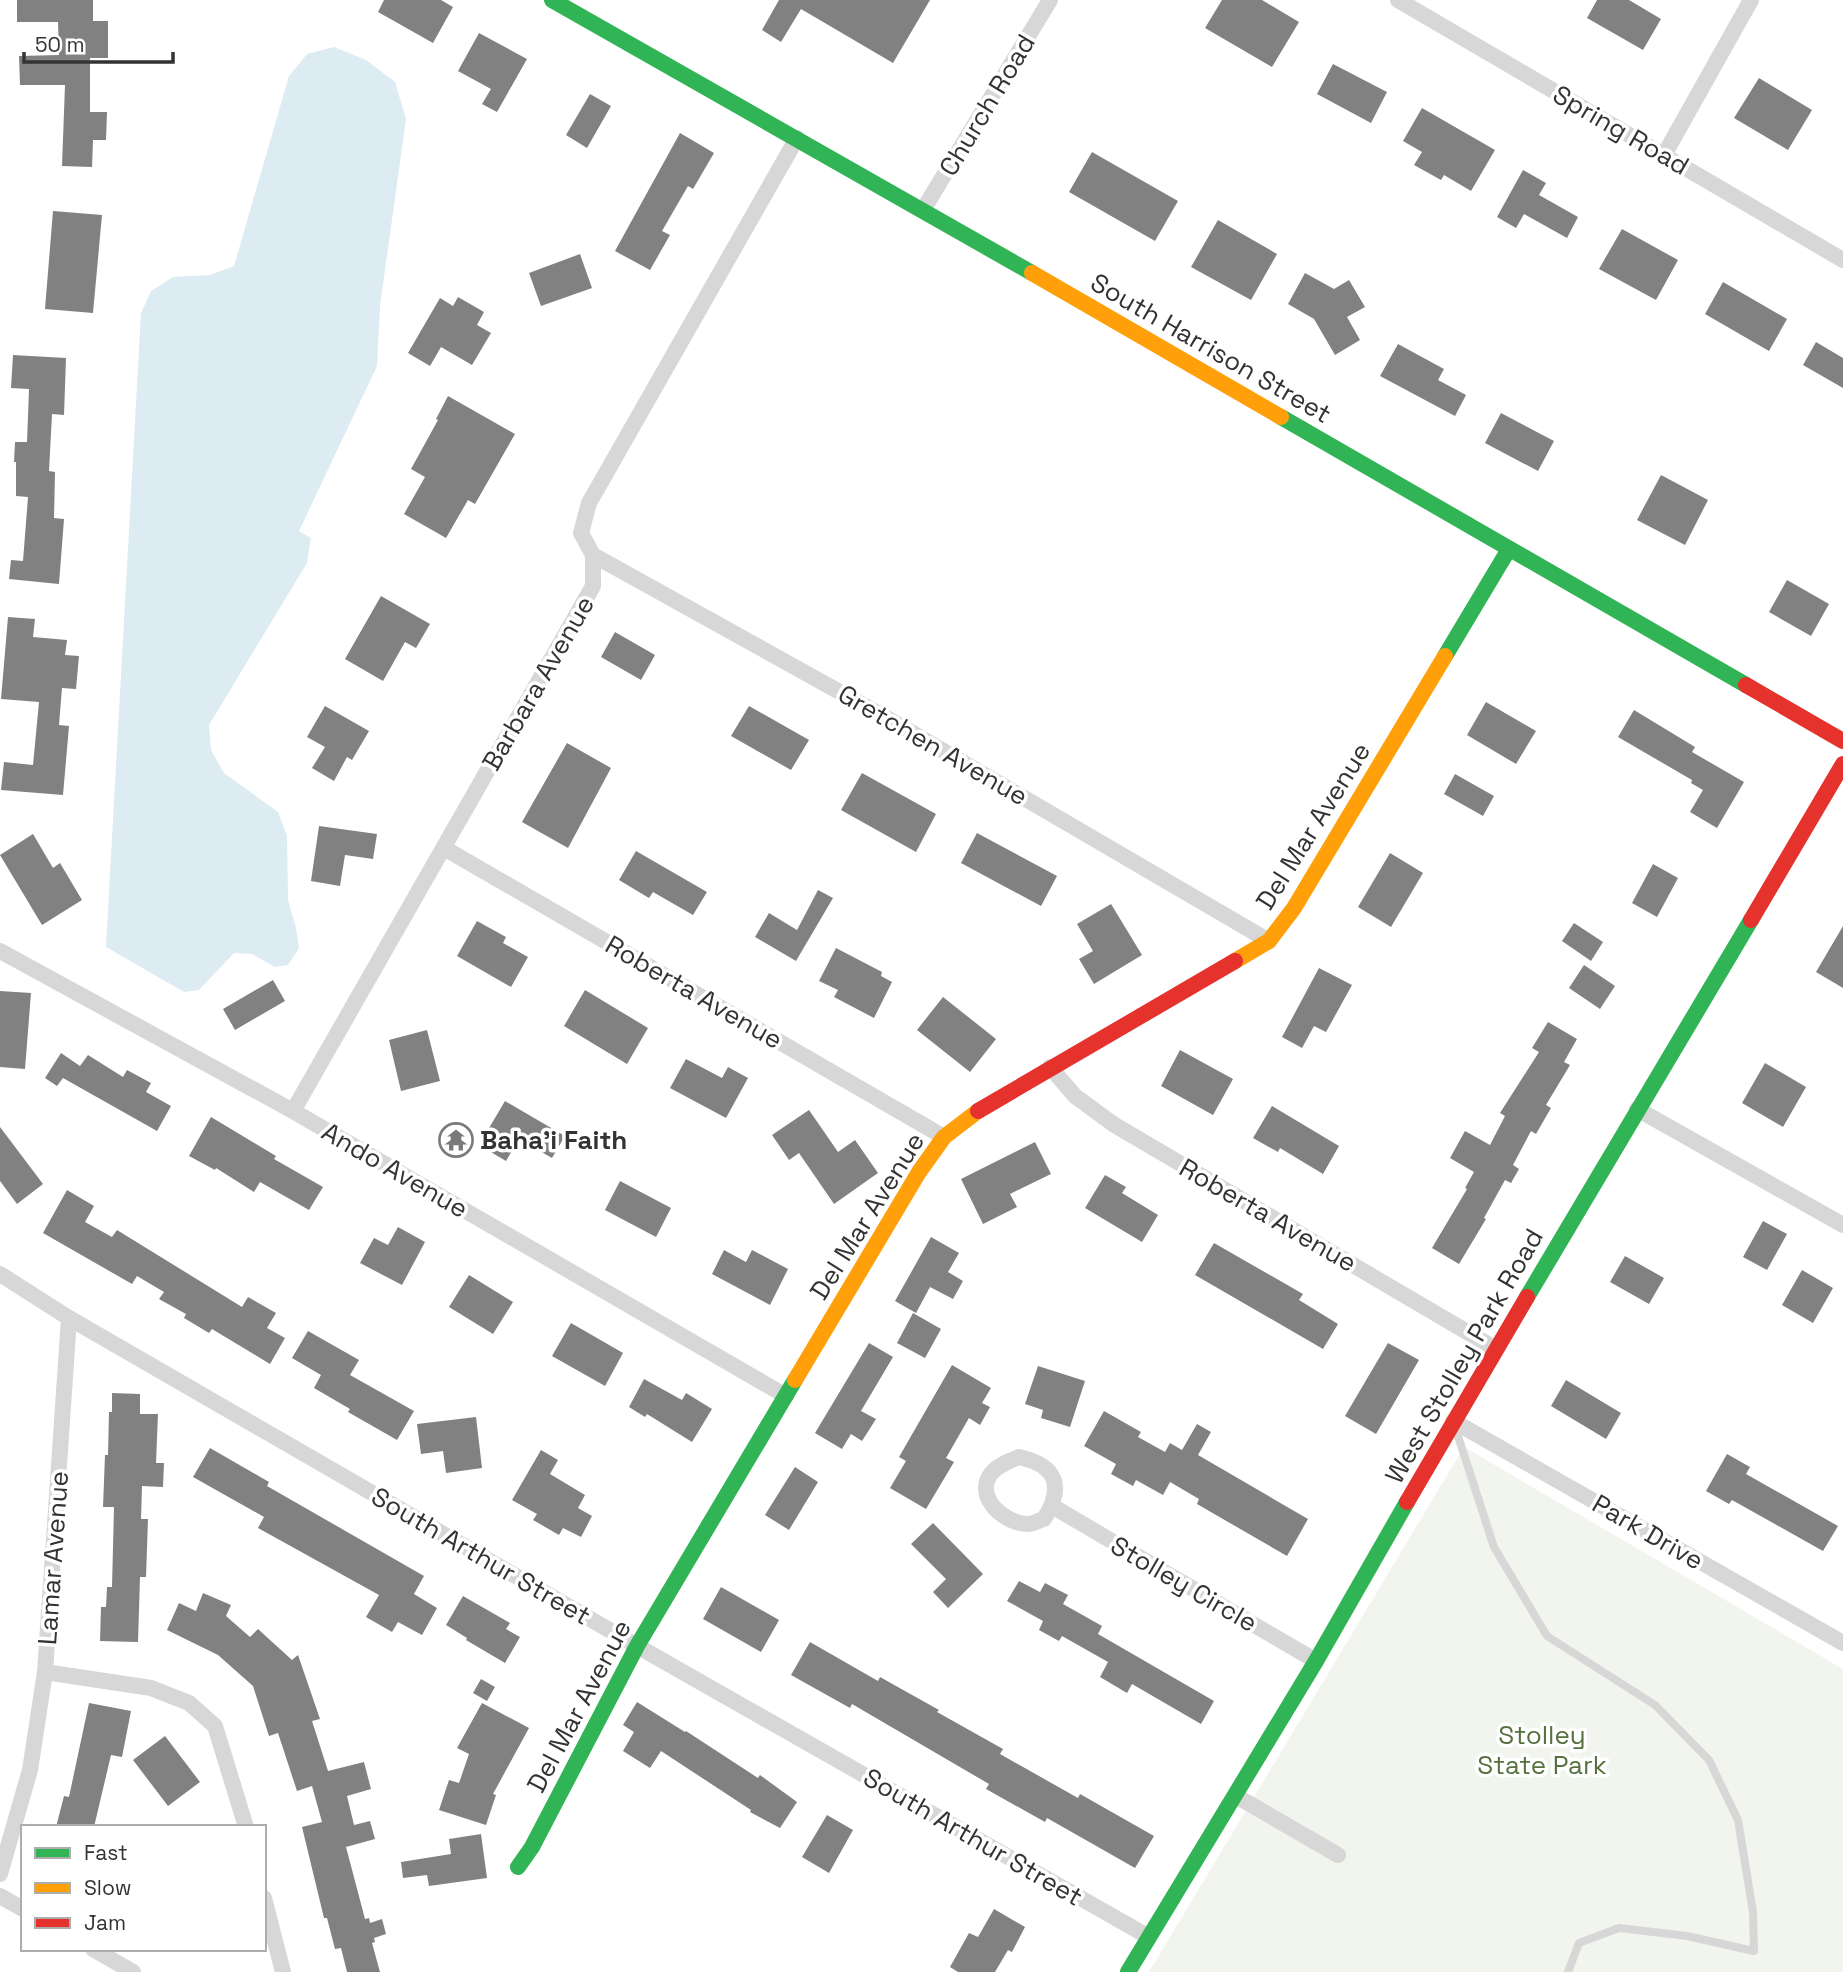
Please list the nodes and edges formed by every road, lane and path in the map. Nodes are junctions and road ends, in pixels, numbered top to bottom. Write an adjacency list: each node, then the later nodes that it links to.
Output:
1 (552, 0): 5 (main road, South Harrison Street)
2 (1050, 0): 8 (street, Church Road)
3 (1398, 0): 7 (street, Spring Road)
4 (1751, 0): 7 (street)
5 (573, 5): 6 (main road, South Harrison Street)
6 (797, 138): 8 (main road, South Harrison Street); 11 (street, Barbara Avenue)
7 (1664, 155): 9 (street, Spring Road)
8 (923, 210): 10 (main road, South Harrison Street)
9 (1843, 260)
10 (1509, 549): 12 (main road, South Harrison Street); 15 (main road, Del Mar Avenue)
11 (593, 555): 14 (street, Barbara Avenue); 15 (street, Gretchen Avenue)
12 (1843, 741)
13 (1843, 764): 18 (main road, West Stolley Park Road)
14 (444, 848): 19 (street, Barbara Avenue); 20 (street, Roberta Avenue)
15 (1269, 941): 17 (main road, Del Mar Avenue)
16 (0, 951): 19 (street, Ando Avenue)
17 (1050, 1067): 20 (main road, Del Mar Avenue); 24 (street, Roberta Avenue)
18 (1637, 1109): 21 (street); 24 (main road, West Stolley Park Road)
19 (293, 1111): 25 (street, Ando Avenue)
20 (944, 1137): 25 (main road, Del Mar Avenue)
21 (1843, 1225)
22 (0, 1274): 23 (street)
23 (69, 1318): 29 (street, South Arthur Street); 31 (street, Lamar Avenue)
24 (1496, 1349): 26 (main road, West Stolley Park Road)
25 (786, 1396): 29 (main road, Del Mar Avenue)
26 (1453, 1421): 28 (street, Park Drive); 30 (main road, West Stolley Park Road); 45 (lane)
27 (1052, 1506): 27 (street); 30 (street, Stolley Circle)
28 (1843, 1643)
29 (637, 1646): 35 (main road, Del Mar Avenue); 40 (street, South Arthur Street)
30 (1316, 1661): 32 (main road, West Stolley Park Road)
31 (45, 1672): 33 (street); 36 (street, Lamar Avenue)
32 (1236, 1796): 34 (street); 40 (main road, West Stolley Park Road)
33 (245, 1825)
34 (1338, 1855)
35 (518, 1867)
36 (0, 1874)
37 (0, 1896): 39 (street)
38 (266, 1906): 43 (street)
39 (21, 1908)
40 (1149, 1937): 44 (main road, West Stolley Park Road)
41 (97, 1951): 42 (street)
42 (134, 1972)
43 (283, 1972)
44 (1128, 1972)
45 (1568, 1972)

